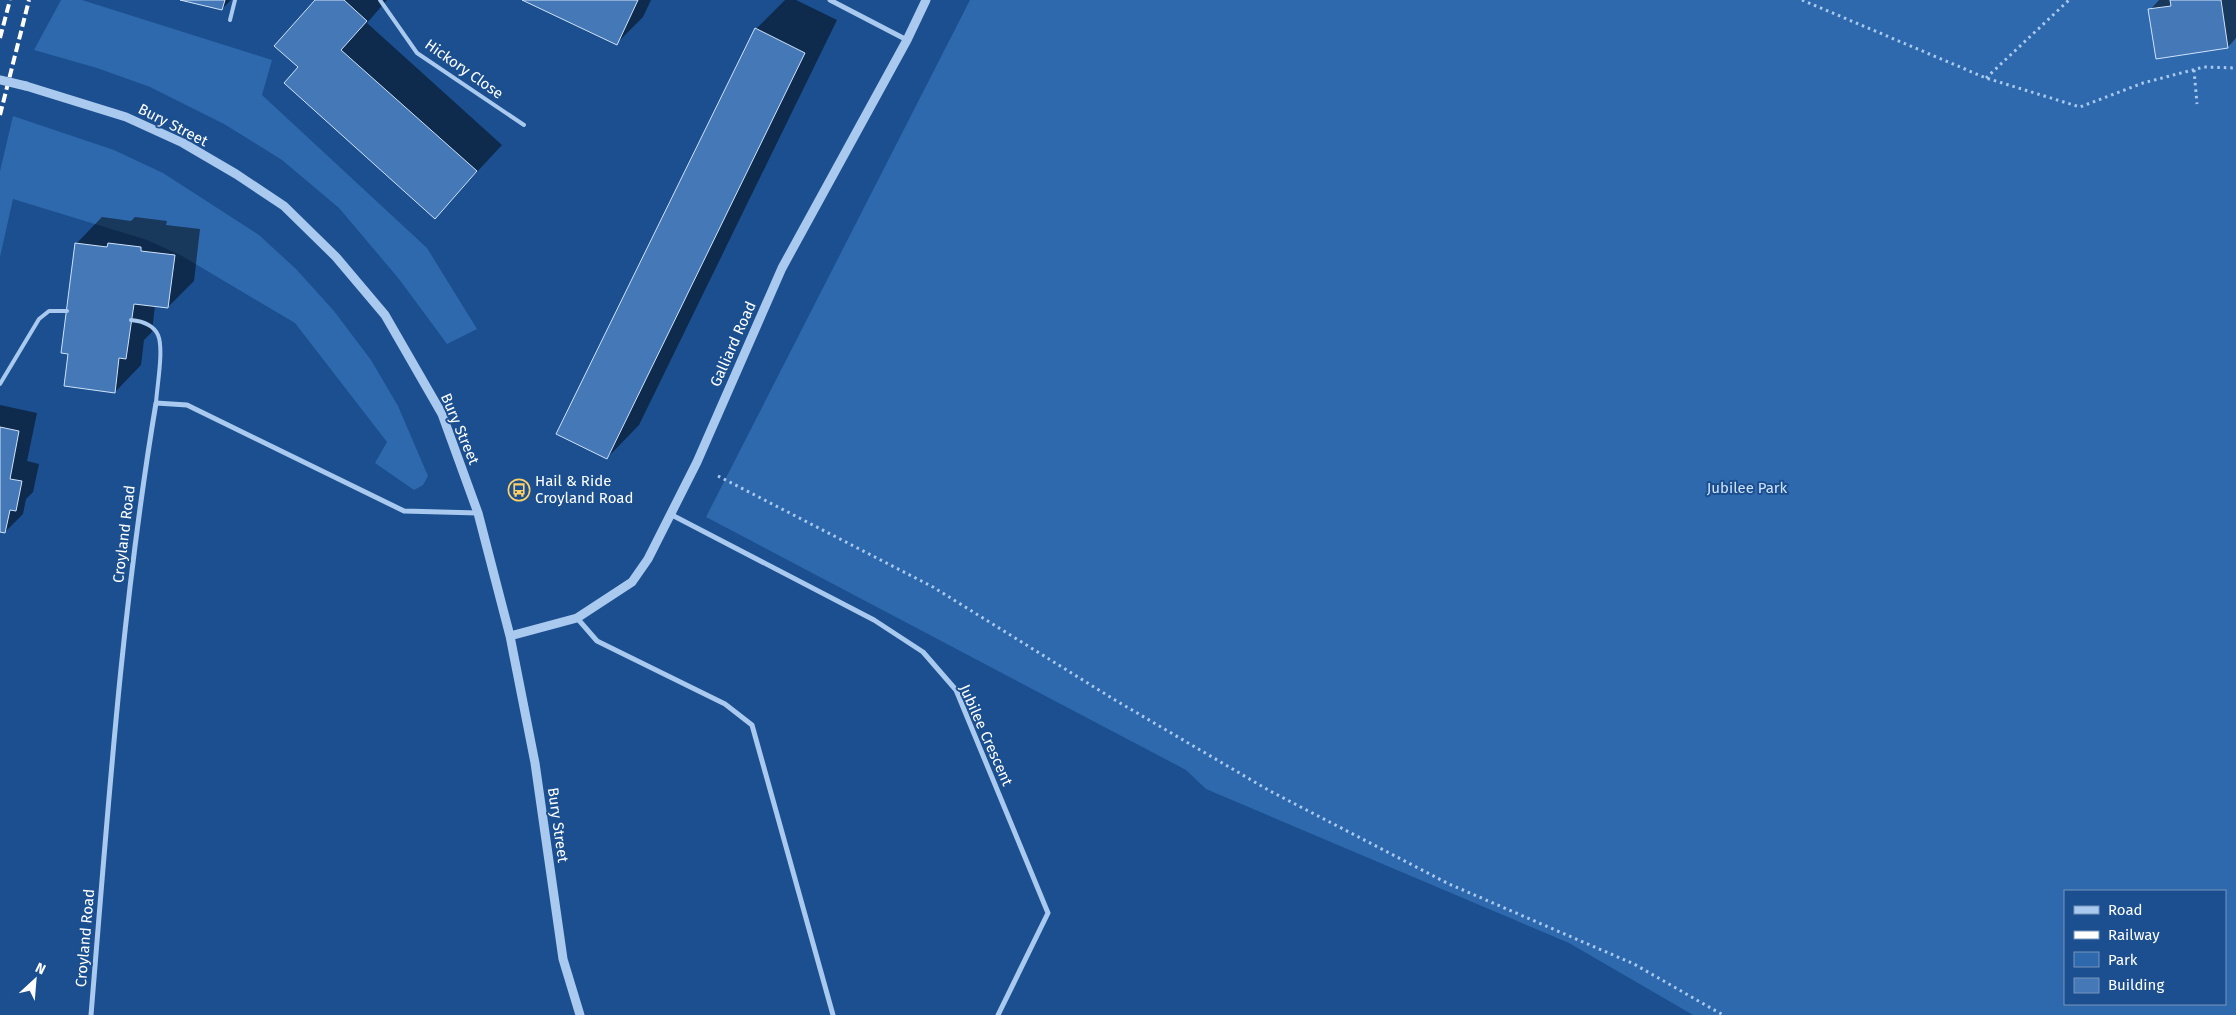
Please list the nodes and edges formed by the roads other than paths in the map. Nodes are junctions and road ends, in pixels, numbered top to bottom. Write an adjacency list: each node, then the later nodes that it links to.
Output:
1 (235, 0): 5 (lane)
2 (380, 0): 8 (lane, Hickory Close)
3 (830, 0): 6 (street)
4 (926, 0): 6 (street, Galliard Road)
5 (230, 20)
6 (907, 40): 14 (street, Galliard Road)
7 (0, 80): 13 (street, Bury Street, bridge)
8 (524, 125)
9 (67, 311): 11 (lane)
10 (131, 320): 12 (lane)
11 (0, 384)
12 (156, 403): 13 (street); 17 (street, Croyland Road)
13 (478, 513): 16 (street, Bury Street)
14 (670, 514): 15 (street, Galliard Road); 20 (street, Jubilee Crescent)
15 (577, 618): 16 (street, Galliard Road); 19 (street)
16 (510, 636): 18 (street, Bury Street)
17 (91, 1015)
18 (580, 1015)
19 (833, 1015)
20 (998, 1015)

